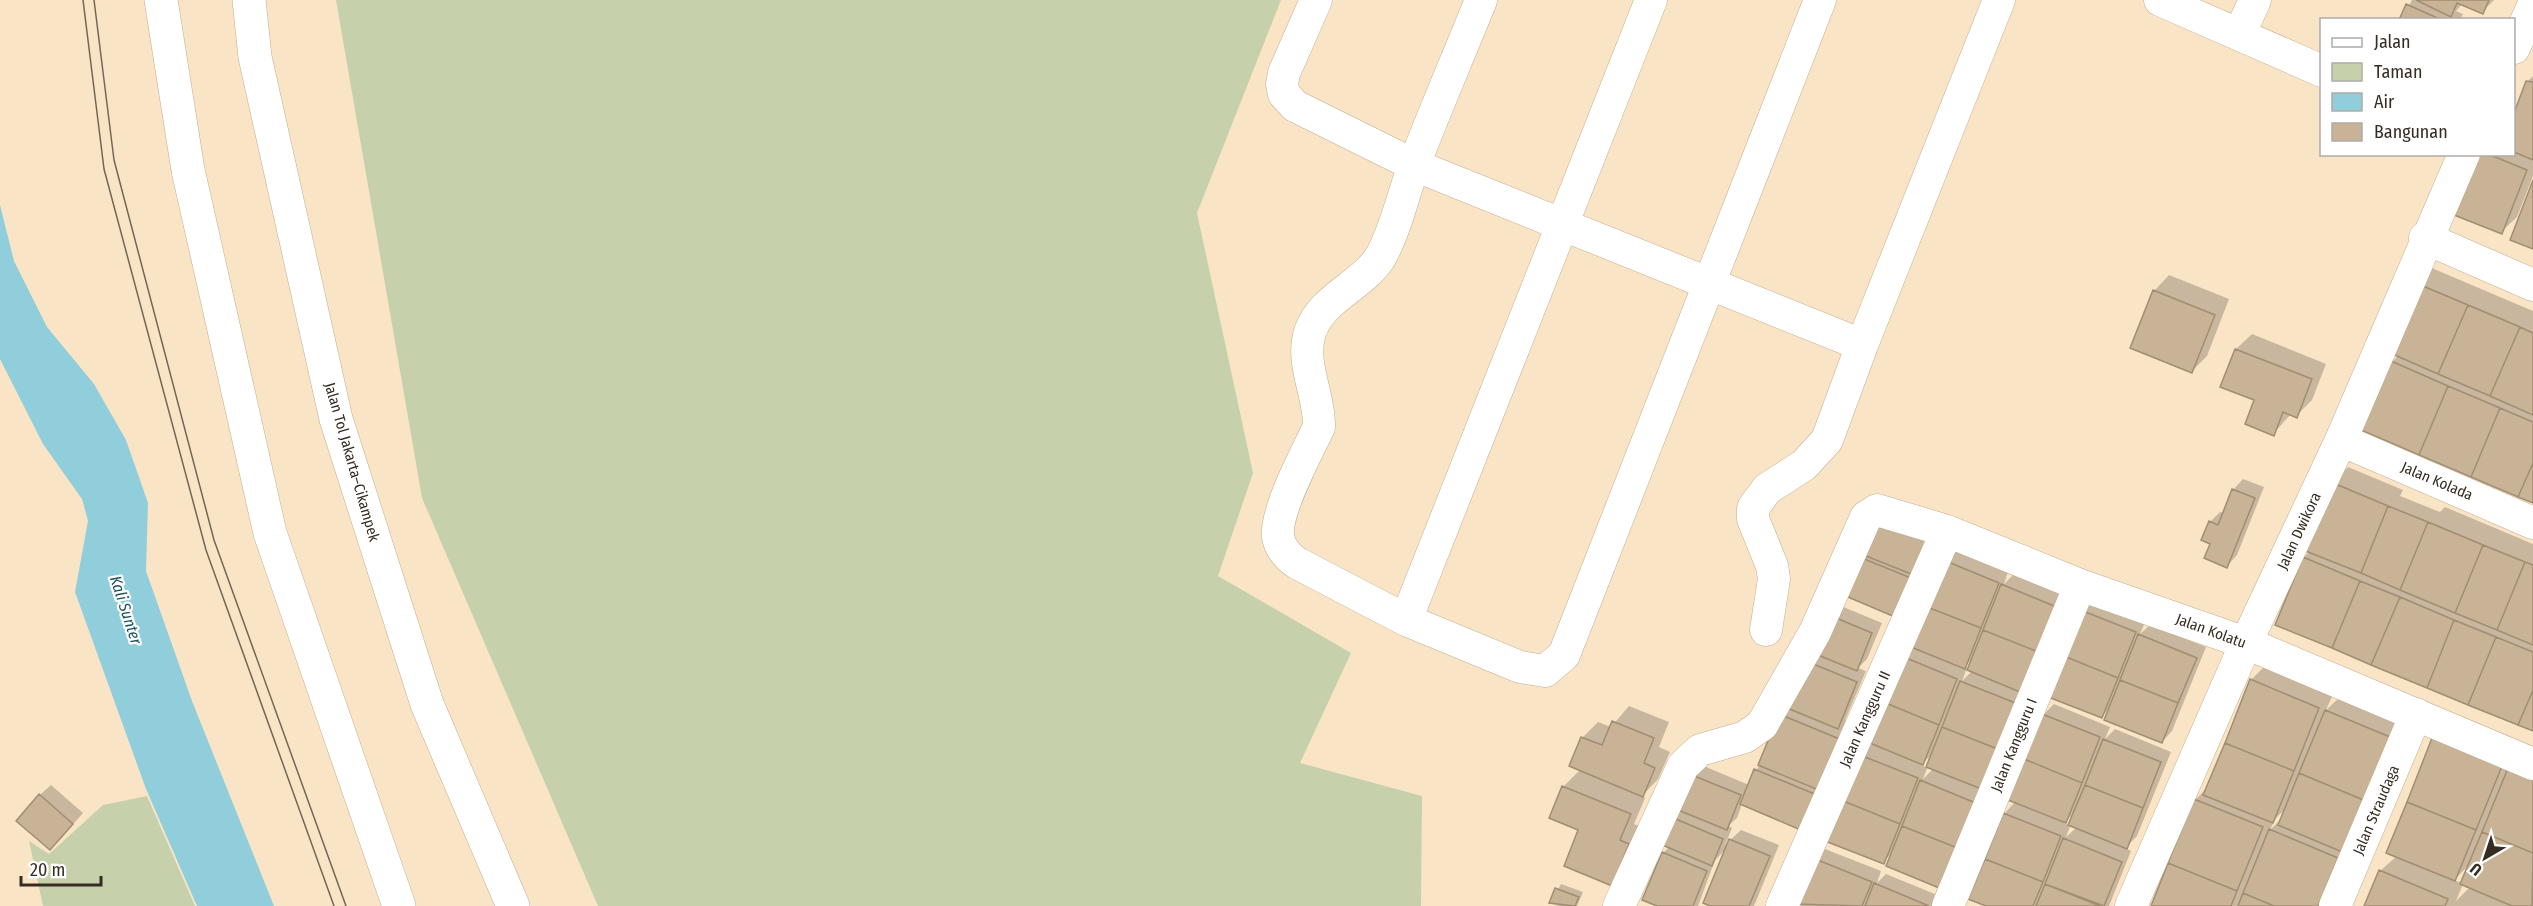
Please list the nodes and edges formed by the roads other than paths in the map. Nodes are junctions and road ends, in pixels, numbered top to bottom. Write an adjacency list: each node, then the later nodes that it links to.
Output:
1 (161, 0): 30 (highway)
2 (249, 0): 31 (highway, Jalan Tol Jakarta–Cikampek)
3 (1316, 0): 15 (street)
4 (1482, 0): 15 (street)
5 (1651, 0): 16 (street)
6 (1820, 0): 18 (street)
7 (1999, 0): 20 (street)
8 (2160, 0): 11 (street)
9 (2255, 0): 11 (street)
10 (2533, 6): 12 (street)
11 (2239, 35): 13 (street)
12 (2515, 46)
13 (2320, 70)
14 (2463, 156): 17 (street, Jalan Dwikora)
15 (1414, 165): 16 (street); 25 (street)
16 (1562, 224): 18 (street); 25 (street)
17 (2425, 238): 19 (street); 21 (street, Jalan Dwikora)
18 (1709, 283): 20 (street); 25 (street)
19 (2533, 285)
20 (1862, 345): 26 (street)
21 (2341, 440): 22 (street, Jalan Kolada); 27 (street, Jalan Dwikora)
22 (2533, 523)
23 (1947, 531): 24 (street, Jalan Kolatu); 32 (street, Jalan Kolatu); 33 (street, Jalan Kangguru II)
24 (2080, 585): 27 (street, Jalan Kolatu); 34 (street, Jalan Kangguru I)
25 (1406, 620)
26 (1766, 630)
27 (2246, 643): 28 (street, Jalan Kolatu); 35 (street, Jalan Dwikora)
28 (2416, 714): 29 (street, Jalan Kolatu); 36 (street, Jalan Straudaga)
29 (2533, 764)
30 (399, 906)
31 (513, 906)
32 (1619, 906)
33 (1782, 906)
34 (1948, 906)
35 (2131, 906)
36 (2335, 906)

